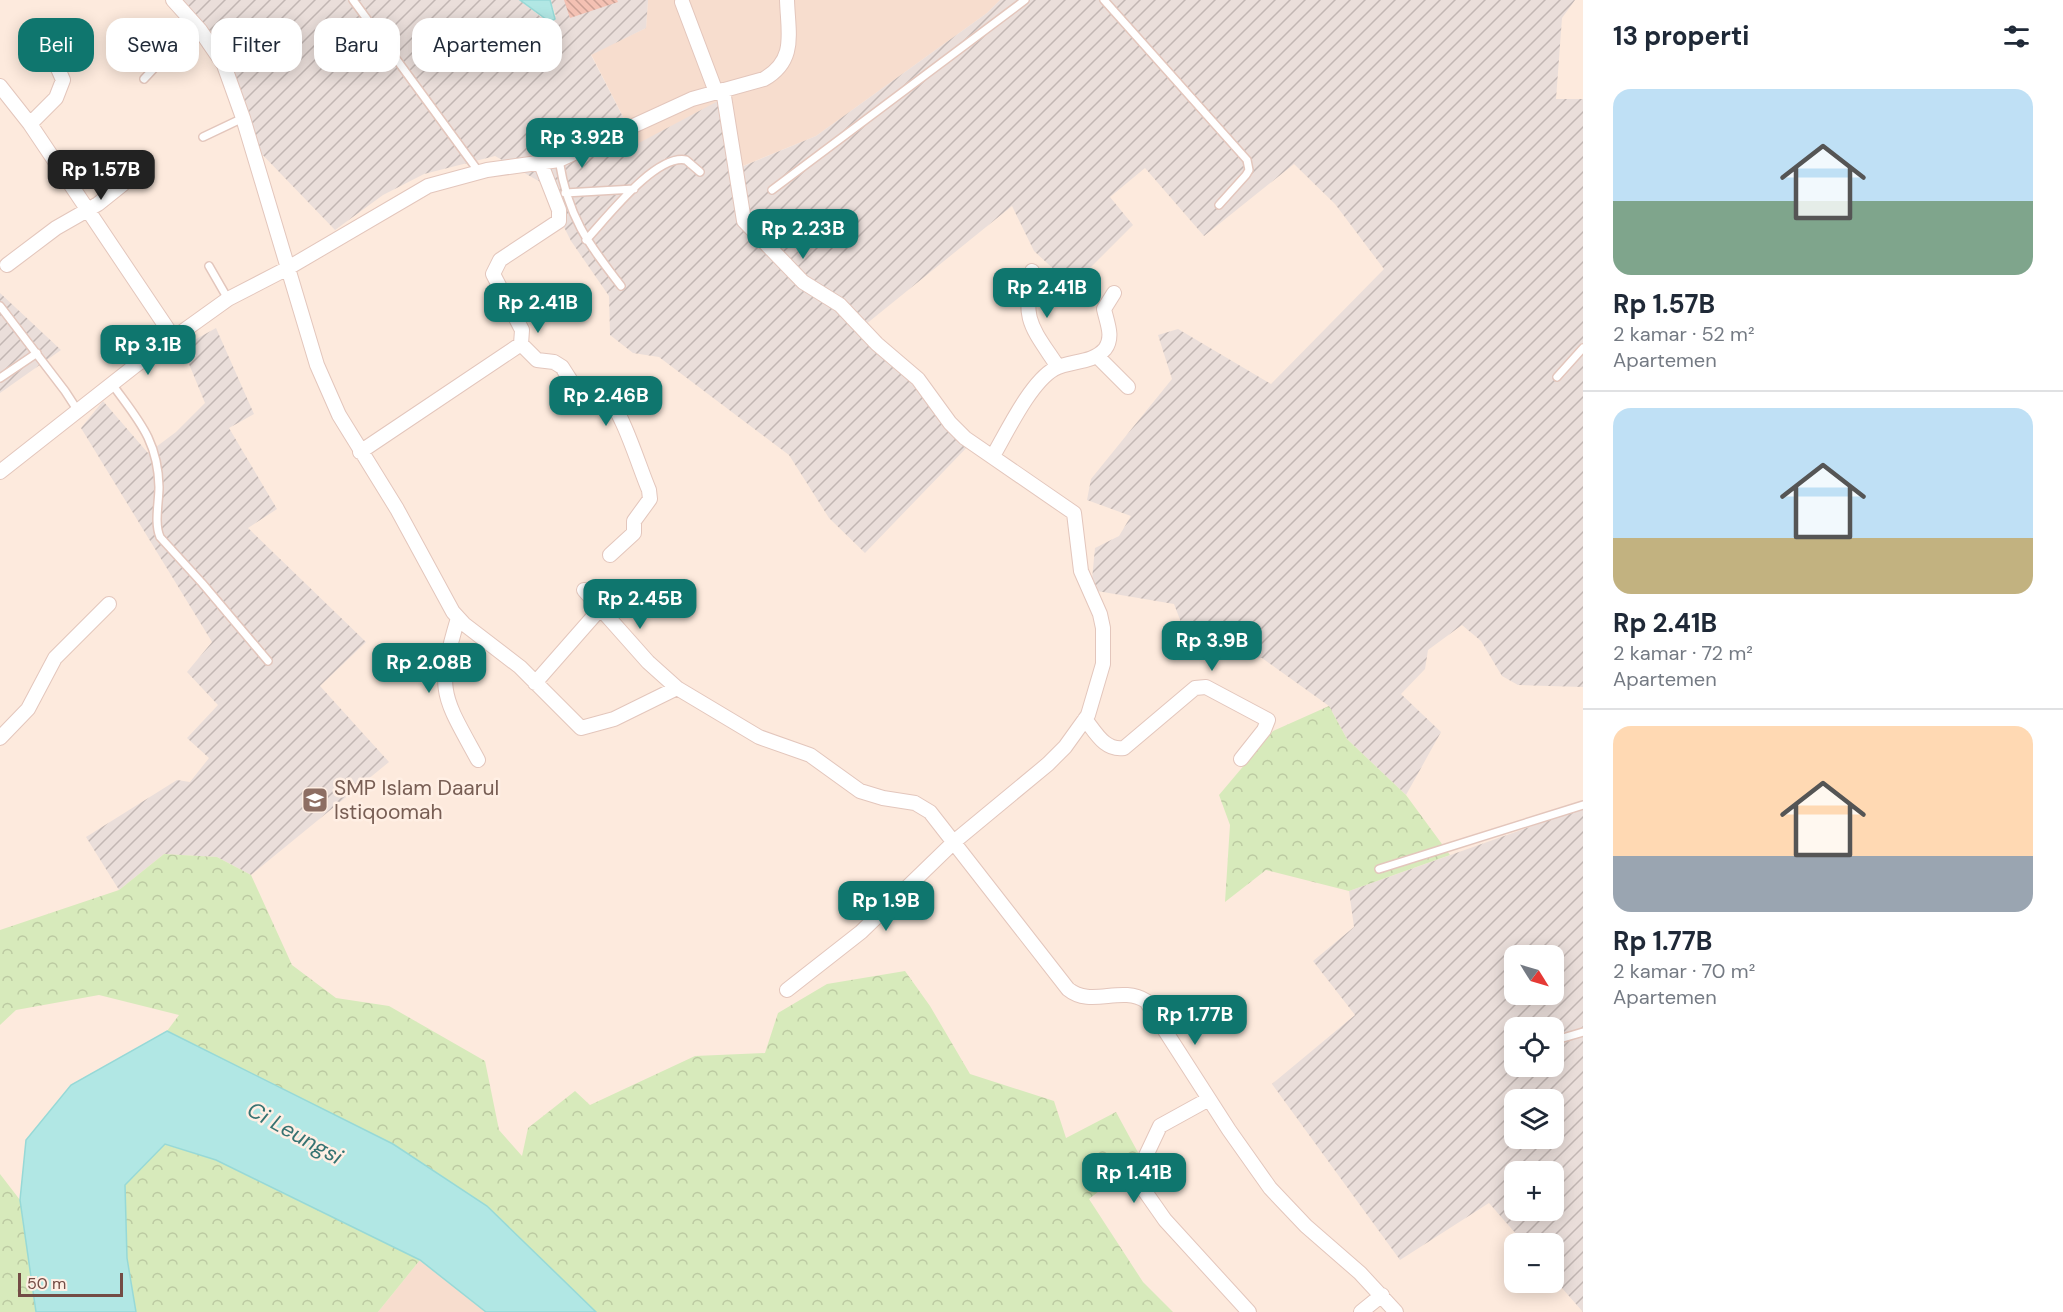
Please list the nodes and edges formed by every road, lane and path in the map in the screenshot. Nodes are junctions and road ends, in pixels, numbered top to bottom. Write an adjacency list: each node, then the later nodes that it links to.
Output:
1 (173, 0): 7 (street)
2 (353, 0): 17 (lane)
3 (786, 0): 11 (street)
4 (1025, 0): 21 (lane)
5 (1104, 0): 23 (lane)
6 (682, 2): 11 (street)
7 (200, 30): 9 (lane); 12 (street)
8 (60, 72): 13 (street)
9 (144, 79)
10 (0, 86): 13 (street)
11 (720, 91): 15 (street); 46 (street)
12 (243, 117): 14 (lane); 28 (street)
13 (30, 124): 24 (street)
14 (203, 136)
15 (559, 160): 16 (street); 22 (lane)
16 (541, 164): 17 (street); 35 (street)
17 (479, 172): 28 (street)
18 (700, 172): 20 (lane)
19 (123, 184): 24 (street)
20 (634, 189): 22 (lane); 25 (lane)
21 (772, 190)
22 (565, 193): 25 (lane)
23 (1219, 205)
24 (88, 210): 26 (street); 34 (street)
25 (586, 240): 30 (lane)
26 (7, 265)
27 (209, 266): 32 (lane)
28 (288, 268): 32 (street); 45 (street)
29 (1032, 271): 39 (street)
30 (621, 286)
31 (1114, 292): 38 (street)
32 (228, 299): 34 (street)
33 (0, 306): 37 (lane)
34 (173, 338): 42 (street)
35 (521, 344): 45 (street); 48 (street)
36 (1583, 348): 40 (lane)
37 (37, 353): 41 (lane); 44 (lane)
38 (1097, 356): 39 (street); 43 (street)
39 (1058, 367): 46 (street)
40 (1557, 377)
41 (0, 378)
42 (112, 384): 44 (street); 53 (lane)
43 (1128, 387)
44 (78, 411): 47 (street)
45 (360, 453): 52 (street)
46 (993, 456): 56 (street)
47 (0, 472)
48 (610, 555)
49 (584, 590): 51 (street)
50 (109, 604): 57 (street)
51 (600, 609): 54 (street); 55 (street)
52 (458, 618): 54 (street); 59 (street)
53 (268, 661)
54 (535, 683): 55 (street)
55 (677, 688): 61 (street)
56 (1085, 719): 58 (street); 61 (street)
57 (0, 738)
58 (1241, 759)
59 (478, 760)
60 (1583, 805): 62 (lane)
61 (955, 841): 63 (street); 66 (street)
62 (1379, 869)
63 (787, 990)
64 (1583, 1032): 65 (lane)
65 (1564, 1038)
66 (1209, 1099): 67 (street); 68 (street)
67 (1382, 1295): 69 (street); 70 (street)
68 (1249, 1312)
69 (1361, 1312)
70 (1396, 1312)

